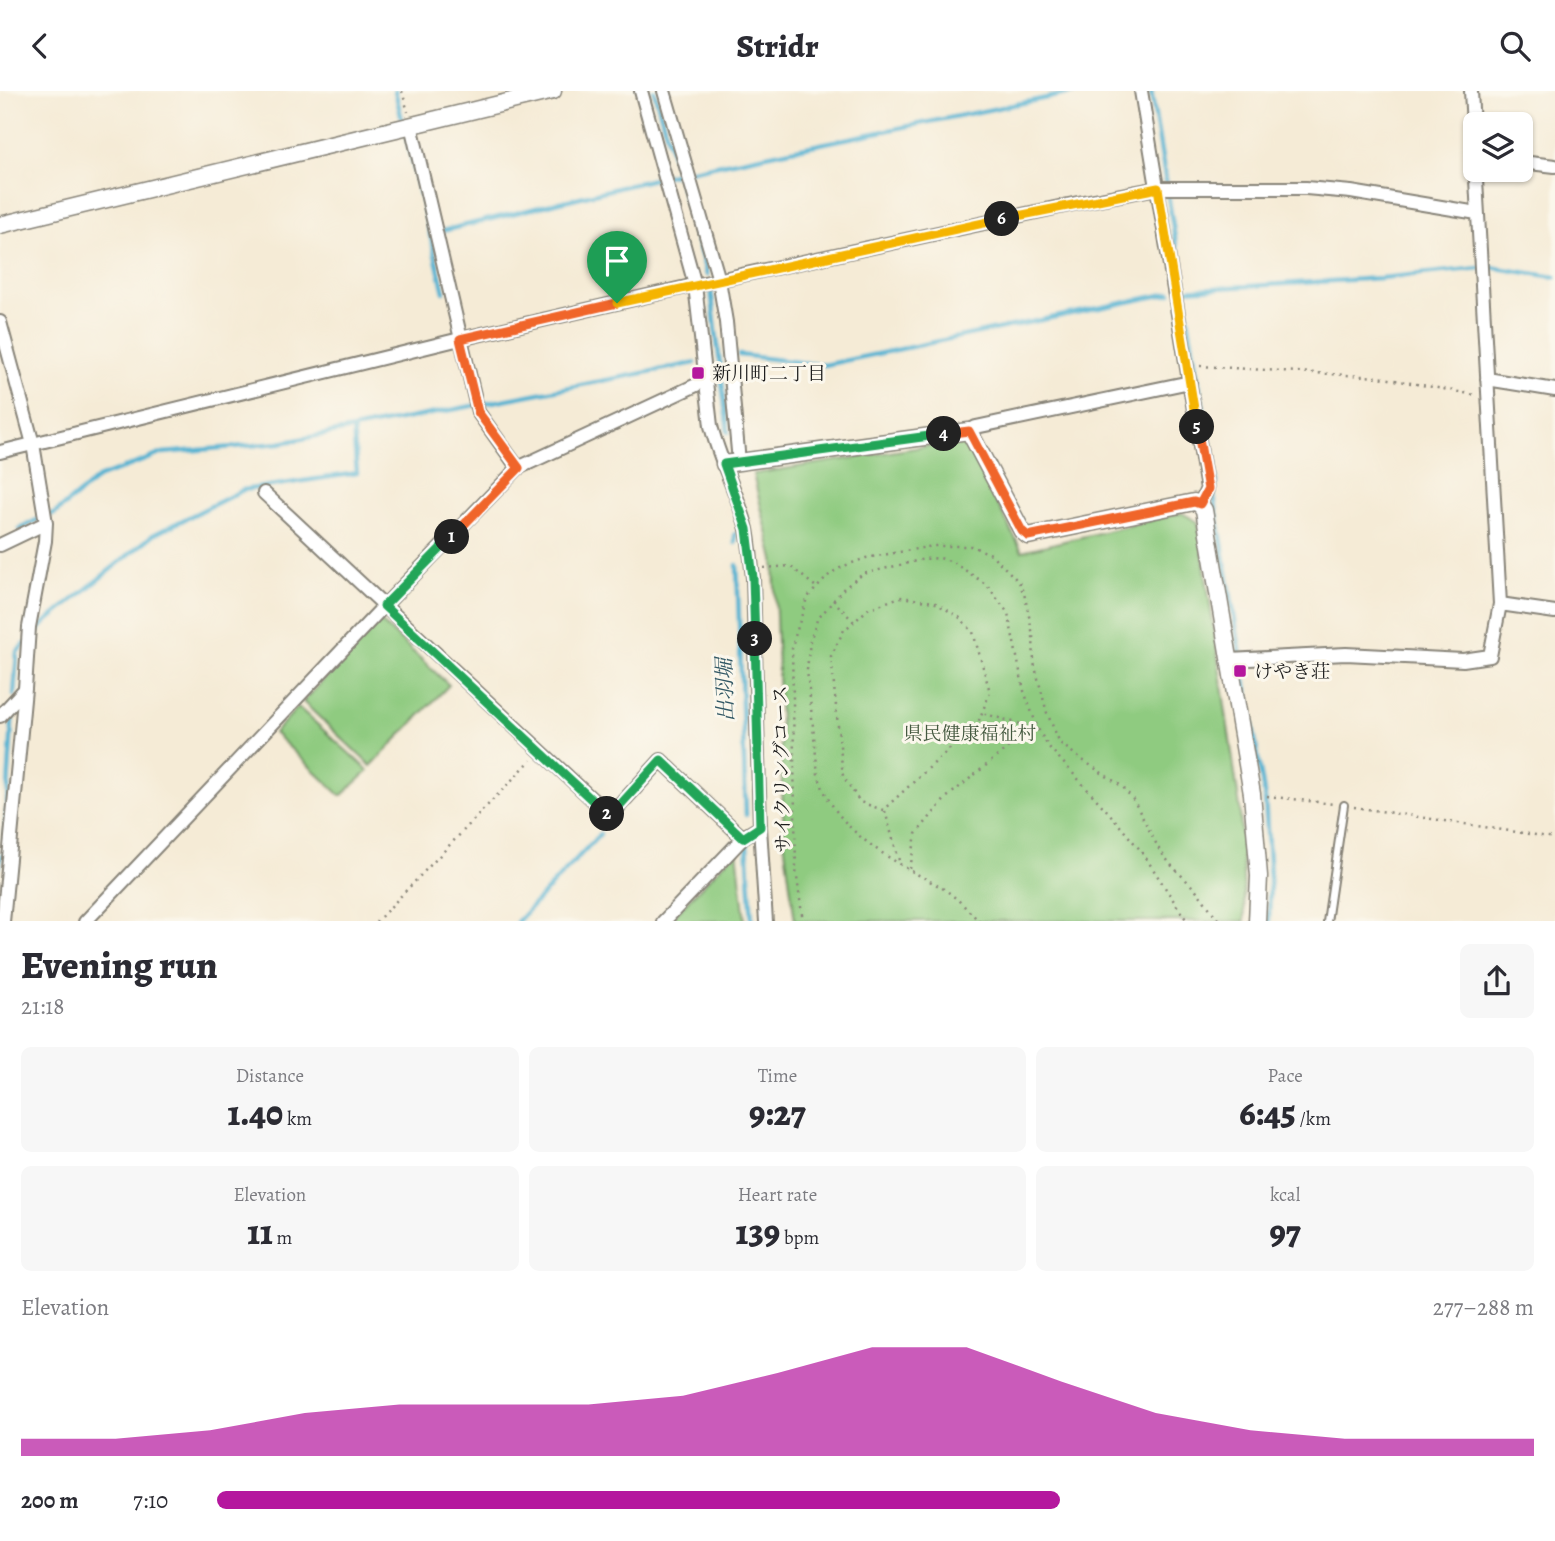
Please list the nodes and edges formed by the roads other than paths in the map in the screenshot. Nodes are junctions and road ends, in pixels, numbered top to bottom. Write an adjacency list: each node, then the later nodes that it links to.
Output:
1 (553, 91): 7 (street)
2 (641, 91): 15 (street)
3 (664, 91): 14 (street)
4 (1141, 91): 11 (street)
5 (1471, 91): 6 (street)
6 (1472, 112)
7 (411, 125): 13 (street); 17 (street)
8 (1533, 163): 9 (street)
9 (1555, 166)
10 (1476, 182): 12 (street)
11 (1158, 188): 12 (street); 14 (street); 20 (street)
12 (1477, 213): 18 (street)
13 (0, 225)
14 (719, 280): 15 (street); 25 (street)
15 (695, 285): 17 (street); 19 (street)
16 (0, 322): 23 (street)
17 (460, 339): 23 (street); 26 (street)
18 (1487, 379): 21 (street); 31 (street)
19 (706, 380): 25 (street); 26 (street)
20 (1190, 382): 22 (street); 28 (street)
21 (1555, 390)
22 (969, 431): 25 (street); 28 (street)
23 (33, 444): 24 (street); 29 (street)
24 (0, 452)
25 (731, 463): 38 (street)
26 (519, 468): 32 (street)
27 (264, 493): 32 (street)
28 (1200, 504): 34 (street)
29 (46, 523): 30 (street); 35 (street)
30 (0, 545)
31 (1500, 604): 33 (street); 34 (street)
32 (384, 606): 39 (street); 41 (street)
33 (1555, 612)
34 (1229, 660): 44 (street)
35 (25, 689): 36 (street); 40 (street)
36 (0, 716)
37 (1344, 805): 45 (lane)
38 (760, 827): 39 (street); 43 (street)
39 (743, 838): 42 (street)
40 (3, 921)
41 (86, 921)
42 (664, 921)
43 (765, 921)
44 (1257, 921)
45 (1327, 921)

